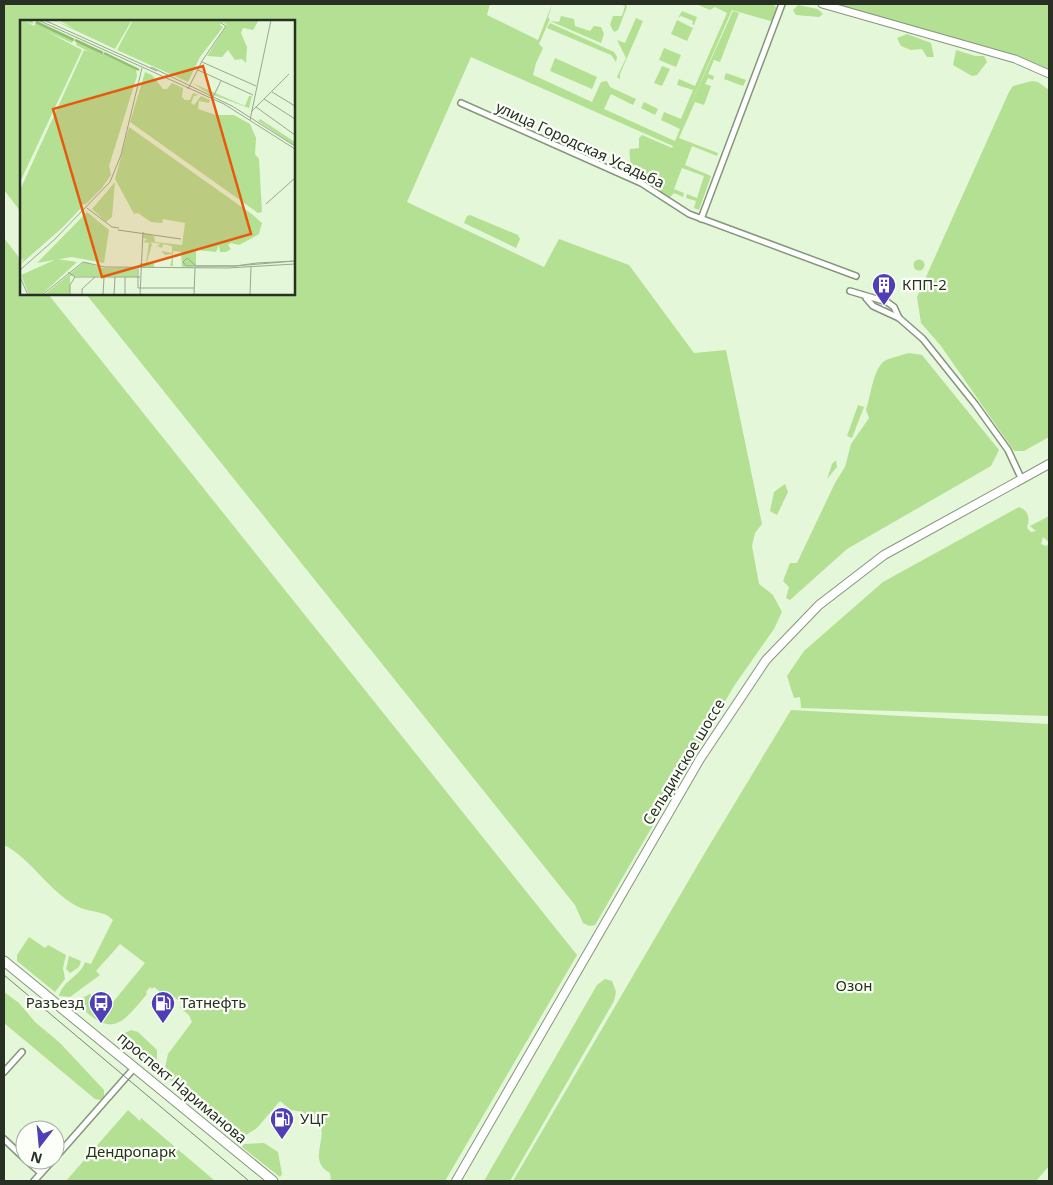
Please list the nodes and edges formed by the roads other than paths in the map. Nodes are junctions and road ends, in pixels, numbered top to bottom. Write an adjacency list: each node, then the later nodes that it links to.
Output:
1 (782, 4): 5 (street)
2 (822, 4): 3 (street)
3 (1049, 74)
4 (461, 103): 5 (street, улица Городская Усадьба)
5 (701, 219): 6 (street, улица Городская Усадьба)
6 (856, 276)
7 (850, 291): 8 (street)
8 (866, 298): 9 (street); 9 (street)
9 (899, 318): 11 (street)
10 (1049, 464): 11 (main road, Сельдинское шоссе)
11 (1022, 480): 24 (main road, Сельдинское шоссе)
12 (4, 961): 14 (main road, проспект Нариманова)
13 (22, 1052): 15 (street)
14 (135, 1067): 17 (street); 23 (main road, проспект Нариманова)
15 (4, 1072)
16 (4, 1139): 18 (street)
17 (65, 1147)
18 (15, 1150)
19 (37, 1170): 21 (street)
20 (44, 1170): 21 (street)
21 (41, 1173): 22 (street)
22 (34, 1181)
23 (273, 1181)
24 (456, 1181)

